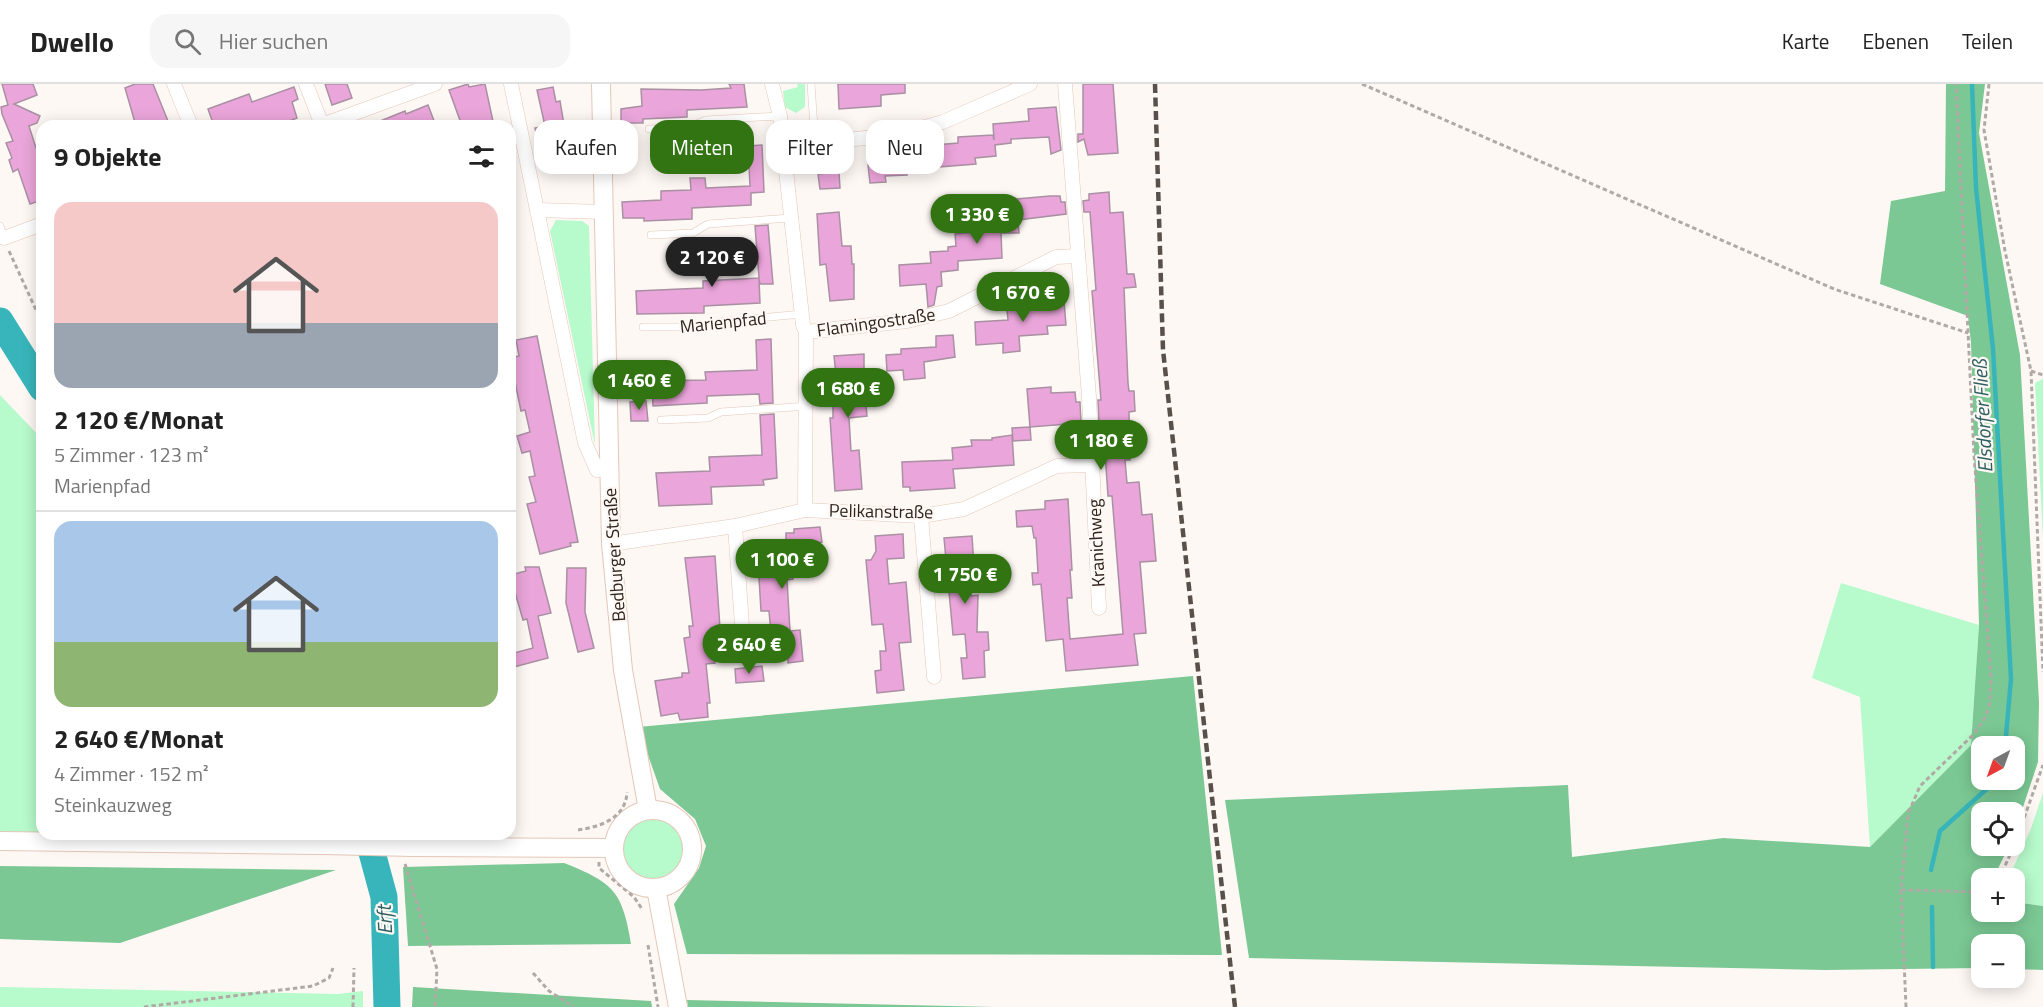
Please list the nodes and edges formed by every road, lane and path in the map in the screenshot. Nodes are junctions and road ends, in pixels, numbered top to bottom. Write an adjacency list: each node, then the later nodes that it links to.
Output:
1 (174, 84): 14 (street)
2 (306, 84): 15 (street)
3 (435, 84): 16 (street)
4 (510, 84): 22 (street, Bedburger Straße)
5 (601, 84): 23 (main road)
6 (772, 84): 13 (street)
7 (811, 84): 18 (lane)
8 (1030, 84): 20 (street)
9 (1065, 84): 28 (street, Kranichweg)
10 (1362, 84): 33 (path)
11 (1956, 84): 33 (path)
12 (1989, 84): 34 (path)
13 (780, 116): 17 (street); 19 (lane)
14 (189, 120)
15 (318, 120)
16 (334, 120)
17 (781, 120)
18 (813, 120)
19 (649, 129)
20 (854, 139)
21 (787, 174): 24 (street)
22 (537, 210): 23 (street); 39 (street, Bedburger Straße)
23 (605, 212): 39 (main road)
24 (791, 218): 27 (lane); 30 (street)
25 (36, 225): 26 (street)
26 (2, 232): 29 (path)
27 (651, 235)
28 (1078, 256): 32 (street, Flamingostraße); 38 (street, Kranichweg)
29 (36, 309)
30 (802, 314): 31 (lane, Marienpfad); 32 (street)
31 (643, 327)
32 (806, 332): 36 (street)
33 (1968, 333): 55 (path)
34 (2031, 371): 35 (path); 46 (path)
35 (2043, 375)
36 (808, 406): 37 (lane); 40 (street)
37 (661, 420)
38 (1092, 465): 41 (street, Pelikanstraße); 44 (street, Kranichweg)
39 (609, 468): 43 (main road, Bedburger Straße)
40 (805, 510): 41 (street, Pelikanstraße); 42 (street)
41 (921, 516): 47 (street)
42 (735, 526): 43 (street); 45 (street)
43 (611, 544): 49 (main road, Bedburger Straße)
44 (1099, 608)
45 (744, 654)
46 (2043, 672)
47 (934, 677)
48 (2043, 765): 50 (path)
49 (648, 810): 52 (main road); 54 (main road)
50 (2025, 815)
51 (0, 841): 53 (main road, bridge)
52 (606, 848): 53 (main road); 54 (main road); 57 (path)
53 (408, 851): 64 (path)
54 (656, 888): 67 (main road)
55 (1901, 890): 56 (path); 68 (path)
56 (1971, 892)
57 (643, 911)
58 (648, 943): 66 (path)
59 (333, 968): 62 (path)
60 (354, 968): 63 (path)
61 (533, 973): 65 (path)
62 (144, 1007)
63 (353, 1007)
64 (435, 1007)
65 (574, 1007)
66 (658, 1007)
67 (678, 1007)
68 (1906, 1007)

